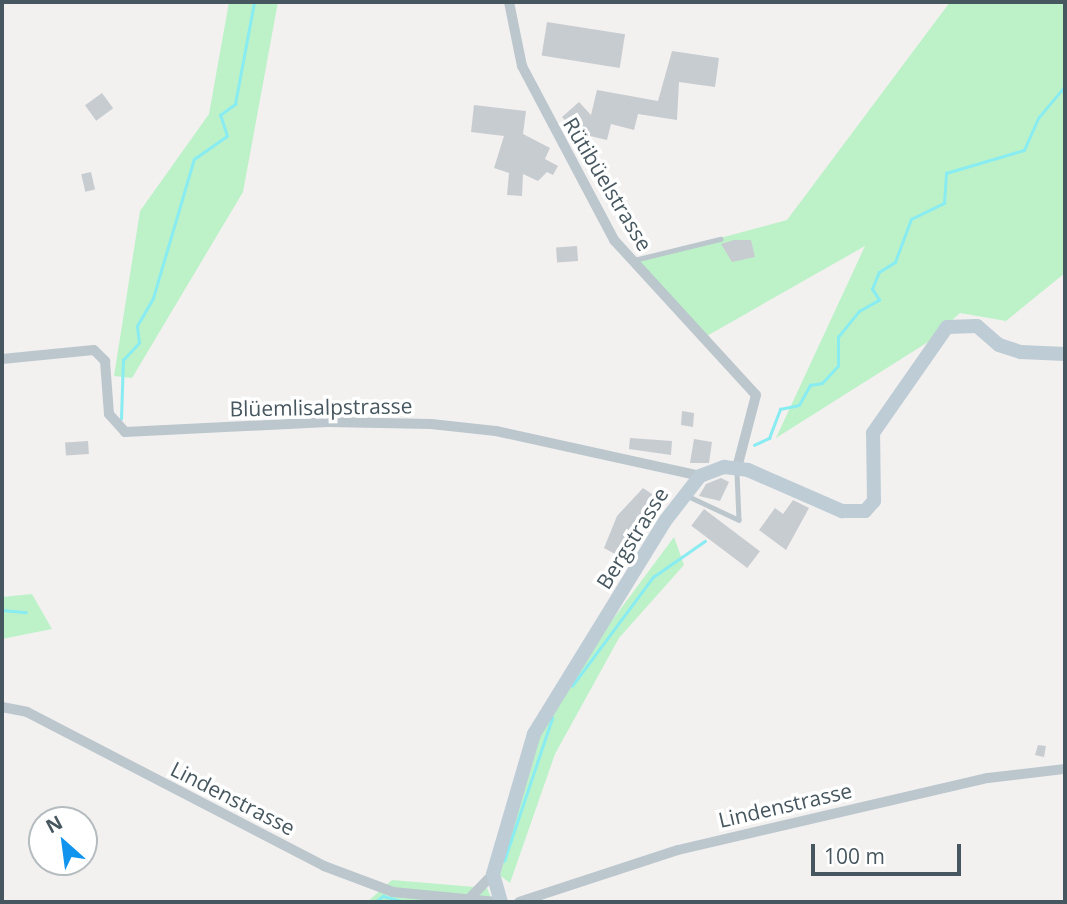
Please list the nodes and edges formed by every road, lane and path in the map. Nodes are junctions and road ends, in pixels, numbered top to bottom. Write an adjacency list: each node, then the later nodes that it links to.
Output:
1 (509, 2): 3 (street, Rütibüelstrasse)
2 (720, 239): 3 (lane)
3 (630, 262): 6 (street, Rütibüelstrasse)
4 (1065, 354): 6 (street)
5 (2, 359): 7 (street, Blüemlisalpstrasse)
6 (737, 468): 7 (street); 8 (lane)
7 (700, 477): 8 (street, Bergstrasse)
8 (684, 494): 11 (street, Bergstrasse)
9 (2, 707): 12 (street, Lindenstrasse)
10 (1065, 769): 14 (street, Lindenstrasse)
11 (493, 874): 12 (street); 13 (street)
12 (469, 899): 13 (street, Lindenstrasse)
13 (499, 902)
14 (519, 902)

